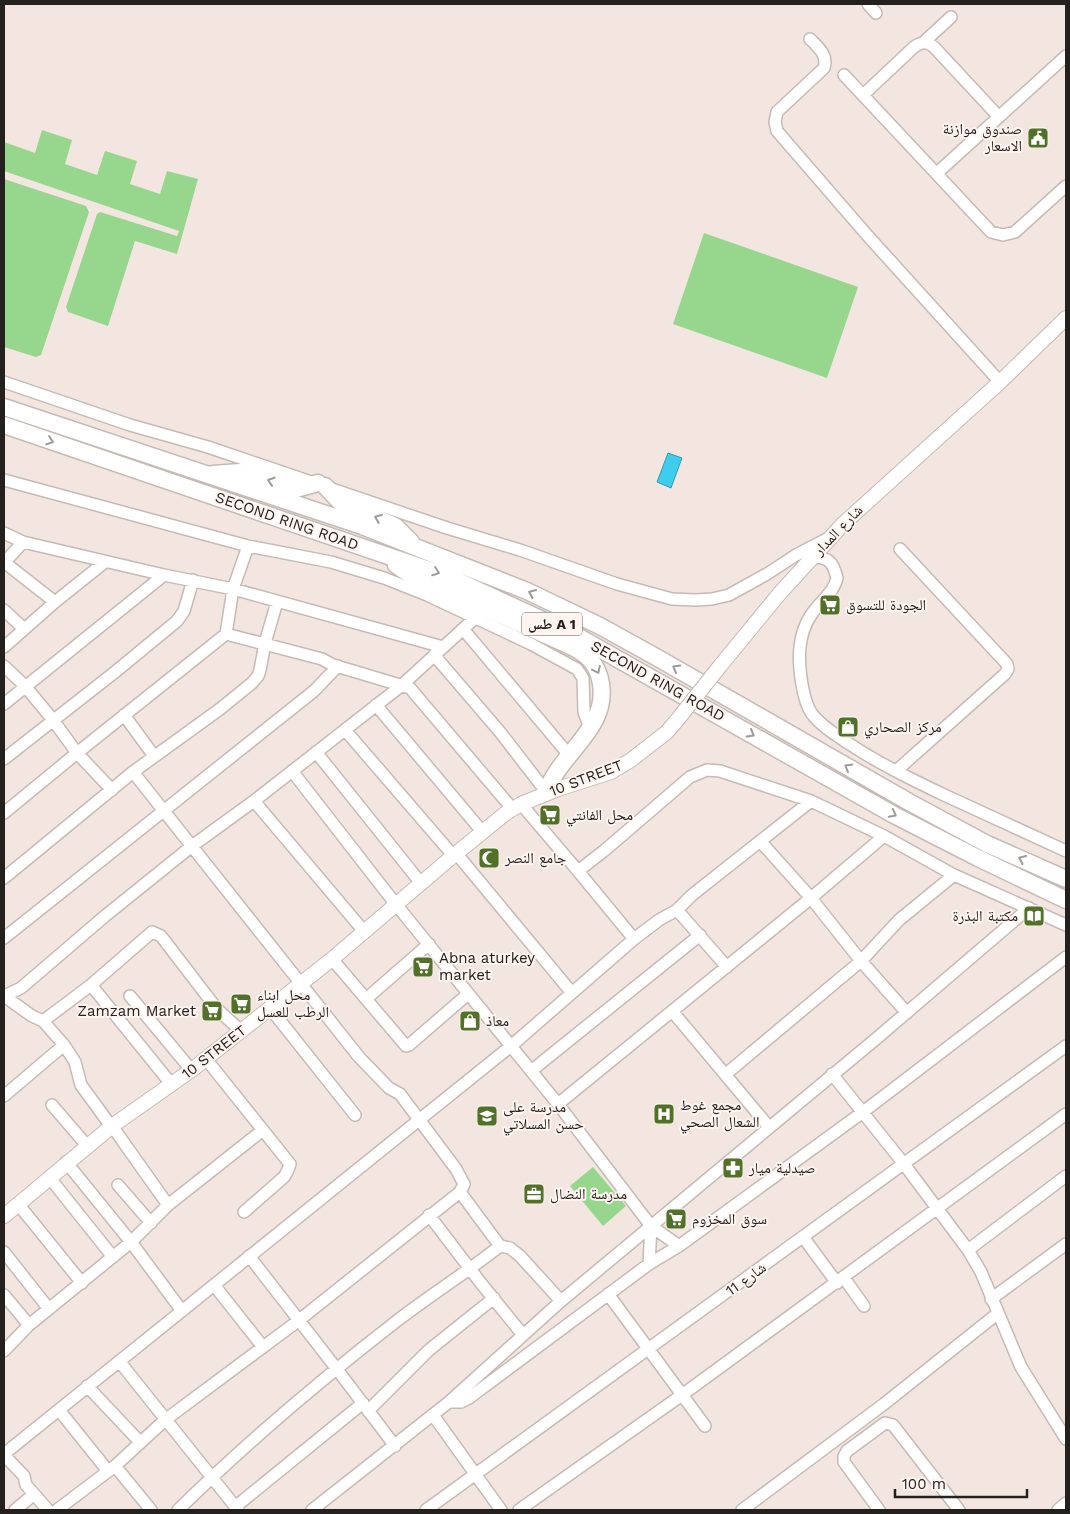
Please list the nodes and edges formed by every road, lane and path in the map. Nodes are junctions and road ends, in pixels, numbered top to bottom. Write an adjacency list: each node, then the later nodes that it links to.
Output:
1 (950, 17): 3 (street)
2 (810, 39): 12 (street)
3 (924, 42): 6 (street); 7 (street)
4 (1066, 56): 7 (street)
5 (844, 75): 6 (street)
6 (863, 95): 8 (street)
7 (999, 117): 8 (street)
8 (936, 173): 9 (street)
9 (1066, 186)
10 (1066, 318): 12 (main road, شارع المدار)
11 (4, 382): 17 (street)
12 (1000, 382): 19 (main road, شارع المدار)
13 (4, 407): 15 (highway, SECOND RING ROAD / طس A 1)
14 (4, 425): 23 (highway, SECOND RING ROAD / طس A 1, one-way to 23)
15 (205, 474): 17 (highway, one-way to 15); 22 (highway, SECOND RING ROAD / طس A 1)
16 (4, 481): 21 (street)
17 (321, 485): 19 (street); 22 (highway, one-way to 17)
18 (4, 533): 20 (street)
19 (827, 539): 25 (main road, شارع المدار)
20 (23, 542): 26 (street); 27 (street)
21 (248, 546): 30 (street); 34 (street)
22 (416, 547): 76 (highway, SECOND RING ROAD / طس A 1, one-way to 22)
23 (371, 549): 49 (highway, one-way to 49); 79 (highway, SECOND RING ROAD / طس A 1, one-way to 79)
24 (900, 549): 58 (street)
25 (812, 557): 56 (main road, شارع المدار, bridge); 58 (street)
26 (105, 562): 28 (street); 31 (street)
27 (4, 563): 31 (street)
28 (164, 575): 29 (street); 43 (street)
29 (194, 580): 30 (street); 48 (street)
30 (233, 589): 32 (street); 37 (street)
31 (55, 602): 35 (street)
32 (277, 602): 38 (street); 40 (street)
33 (4, 610): 35 (street)
34 (475, 618): 36 (street); 49 (street)
35 (24, 629): 39 (street)
36 (463, 629): 40 (street); 53 (street)
37 (226, 634): 38 (street); 47 (street)
38 (265, 643): 42 (street); 54 (street)
39 (4, 647)
40 (439, 651): 44 (street); 60 (street)
41 (4, 666): 43 (street)
42 (338, 666): 44 (street); 65 (street)
43 (25, 686): 45 (street); 48 (street)
44 (401, 686): 46 (street); 64 (street)
45 (4, 704)
46 (376, 706): 50 (street); 67 (street)
47 (124, 715): 52 (street); 54 (street)
48 (53, 720): 52 (street); 55 (street)
49 (590, 729): 53 (highway)
50 (345, 730): 51 (street); 72 (street)
51 (316, 752): 57 (street); 77 (street)
52 (77, 753): 61 (street); 66 (street)
53 (570, 755): 60 (highway)
54 (154, 756): 59 (street)
55 (4, 759)
56 (631, 760): 60 (main road, 10 STREET); 64 (main road, 10 STREET)
57 (292, 770): 62 (street); 80 (street)
58 (896, 771): 71 (street)
59 (133, 772): 61 (street); 65 (street)
60 (546, 788): 64 (main road, 10 STREET)
61 (112, 790): 75 (street)
62 (254, 800): 70 (street); 84 (street)
63 (811, 801): 68 (street); 69 (street); 73 (street)
64 (516, 805): 67 (main road, 10 STREET); 72 (main road, 10 STREET); 73 (street)
65 (164, 810): 70 (street); 86 (street)
66 (4, 814)
67 (480, 829): 72 (main road, 10 STREET)
68 (884, 836): 74 (street); 78 (street)
69 (760, 842): 78 (street); 82 (street)
70 (192, 846): 93 (street); 97 (street)
71 (1066, 851)
72 (454, 853): 77 (main road, 10 STREET); 80 (main road, 10 STREET); 95 (street)
73 (578, 871): 87 (street)
74 (954, 875): 81 (street); 91 (street)
75 (4, 878)
76 (1066, 879)
77 (420, 882): 80 (main road, 10 STREET)
78 (811, 898): 91 (street); 92 (street)
79 (1066, 900)
80 (396, 903): 84 (main road, 10 STREET); 88 (street); 90 (main road, 10 STREET)
81 (1029, 908): 83 (street); 102 (street)
82 (677, 910): 85 (street); 87 (street)
83 (1066, 925)
84 (362, 929): 93 (main road, 10 STREET)
85 (700, 935): 92 (street); 110 (street)
86 (4, 938)
87 (634, 939): 95 (street)
88 (429, 944): 96 (street); 99 (street)
89 (1066, 957): 117 (street)
90 (332, 959): 93 (main road, 10 STREET); 99 (street)
91 (861, 961): 102 (street); 111 (street)
92 (727, 967): 101 (street)
93 (299, 981): 100 (main road, 10 STREET); 104 (main road, 10 STREET); 120 (street)
94 (91, 985): 103 (street); 104 (street); 113 (street)
95 (572, 993): 106 (street)
96 (468, 994): 99 (street); 106 (street)
97 (4, 996): 103 (street)
98 (130, 996): 109 (street)
99 (366, 999)
100 (270, 1008): 104 (main road, 10 STREET); 119 (street)
101 (672, 1011): 111 (street); 115 (street)
102 (907, 1013): 112 (street)
103 (43, 1020): 105 (street)
104 (238, 1030): 108 (main road, 10 STREET); 109 (main road, 10 STREET)
105 (64, 1045): 114 (street); 121 (street)
106 (511, 1046): 110 (street); 120 (street)
107 (1066, 1046): 126 (street, شارع 11)
108 (206, 1059): 121 (main road, 10 STREET); 123 (street)
109 (188, 1066): 113 (main road, 10 STREET)
110 (531, 1071): 115 (street)
111 (726, 1074): 122 (street)
112 (832, 1074): 117 (street); 122 (street)
113 (168, 1080): 121 (main road, 10 STREET)
114 (4, 1096)
115 (558, 1104): 138 (street)
116 (52, 1105): 124 (street)
117 (863, 1112): 126 (street); 143 (street)
118 (1066, 1114): 133 (street)
119 (355, 1115)
120 (420, 1120): 130 (street); 146 (street)
121 (110, 1124): 124 (main road, 10 STREET); 125 (main road, 10 STREET); 132 (street)
122 (770, 1126): 138 (street)
123 (263, 1130): 132 (street); 134 (street)
124 (83, 1141): 131 (main road, 10 STREET)
125 (66, 1162): 128 (main road, 10 STREET); 140 (street)
126 (904, 1164): 133 (street); 139 (street, شارع 11)
127 (1066, 1176): 144 (street)
128 (49, 1177): 131 (main road, 10 STREET); 147 (street)
129 (118, 1185): 137 (street)
130 (460, 1192): 135 (street); 142 (street)
131 (11, 1204): 136 (main road, 10 STREET); 151 (street)
132 (168, 1205): 137 (street)
133 (938, 1209): 144 (street); 150 (street)
134 (244, 1212)
135 (429, 1215): 149 (street); 162 (street)
136 (4, 1216)
137 (151, 1223): 140 (street)
138 (651, 1226): 143 (street); 148 (street); 157 (street)
139 (803, 1237): 150 (street); 166 (street, شارع 11)
140 (131, 1242): 147 (street); 160 (street)
141 (1066, 1244): 156 (street)
142 (500, 1246): 149 (street); 157 (street)
143 (679, 1246): 148 (street)
144 (968, 1250): 156 (street)
145 (4, 1252): 159 (street)
146 (248, 1256): 152 (street); 162 (street)
147 (113, 1257): 151 (street)
148 (648, 1264): 153 (street)
149 (470, 1268): 155 (street); 169 (street)
150 (840, 1280): 158 (street); 171 (street)
151 (82, 1283): 159 (street)
152 (214, 1285): 160 (street); 165 (street)
153 (608, 1294): 166 (street); 172 (street)
154 (4, 1295): 163 (street)
155 (494, 1298): 164 (street); 173 (street)
156 (991, 1299): 161 (street)
157 (561, 1301): 164 (street)
158 (864, 1306)
159 (49, 1309): 163 (street)
160 (182, 1311): 168 (street)
161 (998, 1314): 178 (street); 197 (street)
162 (298, 1321): 165 (street); 169 (street)
163 (29, 1325): 167 (street)
164 (523, 1335): 172 (street)
165 (264, 1347): 176 (street)
166 (648, 1350): 171 (street); 183 (street, شارع 11)
167 (4, 1351)
168 (119, 1361): 170 (street); 176 (street)
169 (336, 1368): 173 (street); 184 (street)
170 (88, 1386): 174 (street); 179 (street)
171 (682, 1395): 177 (street); 196 (street)
172 (449, 1402): 175 (street)
173 (365, 1407): 180 (street); 187 (street)
174 (59, 1410): 181 (street); 182 (street)
175 (433, 1415): 180 (street); 183 (street)
176 (165, 1420): 179 (street); 184 (street)
177 (705, 1426)
178 (1066, 1439)
179 (140, 1442): 182 (street)
180 (395, 1446): 193 (street)
181 (4, 1454): 185 (street)
182 (111, 1469): 190 (street); 191 (street)
183 (474, 1474): 194 (street, شارع 11); 195 (street)
184 (212, 1477): 187 (street); 192 (street)
185 (33, 1495): 188 (street); 189 (street)
186 (1066, 1503): 200 (street)
187 (236, 1509)
188 (15, 1510)
189 (48, 1510)
190 (57, 1510)
191 (152, 1510)
192 (178, 1510)
193 (312, 1510)
194 (426, 1510)
195 (501, 1510)
196 (519, 1510)
197 (742, 1510)
198 (879, 1510): 199 (street)
199 (959, 1510)
200 (1058, 1510)

